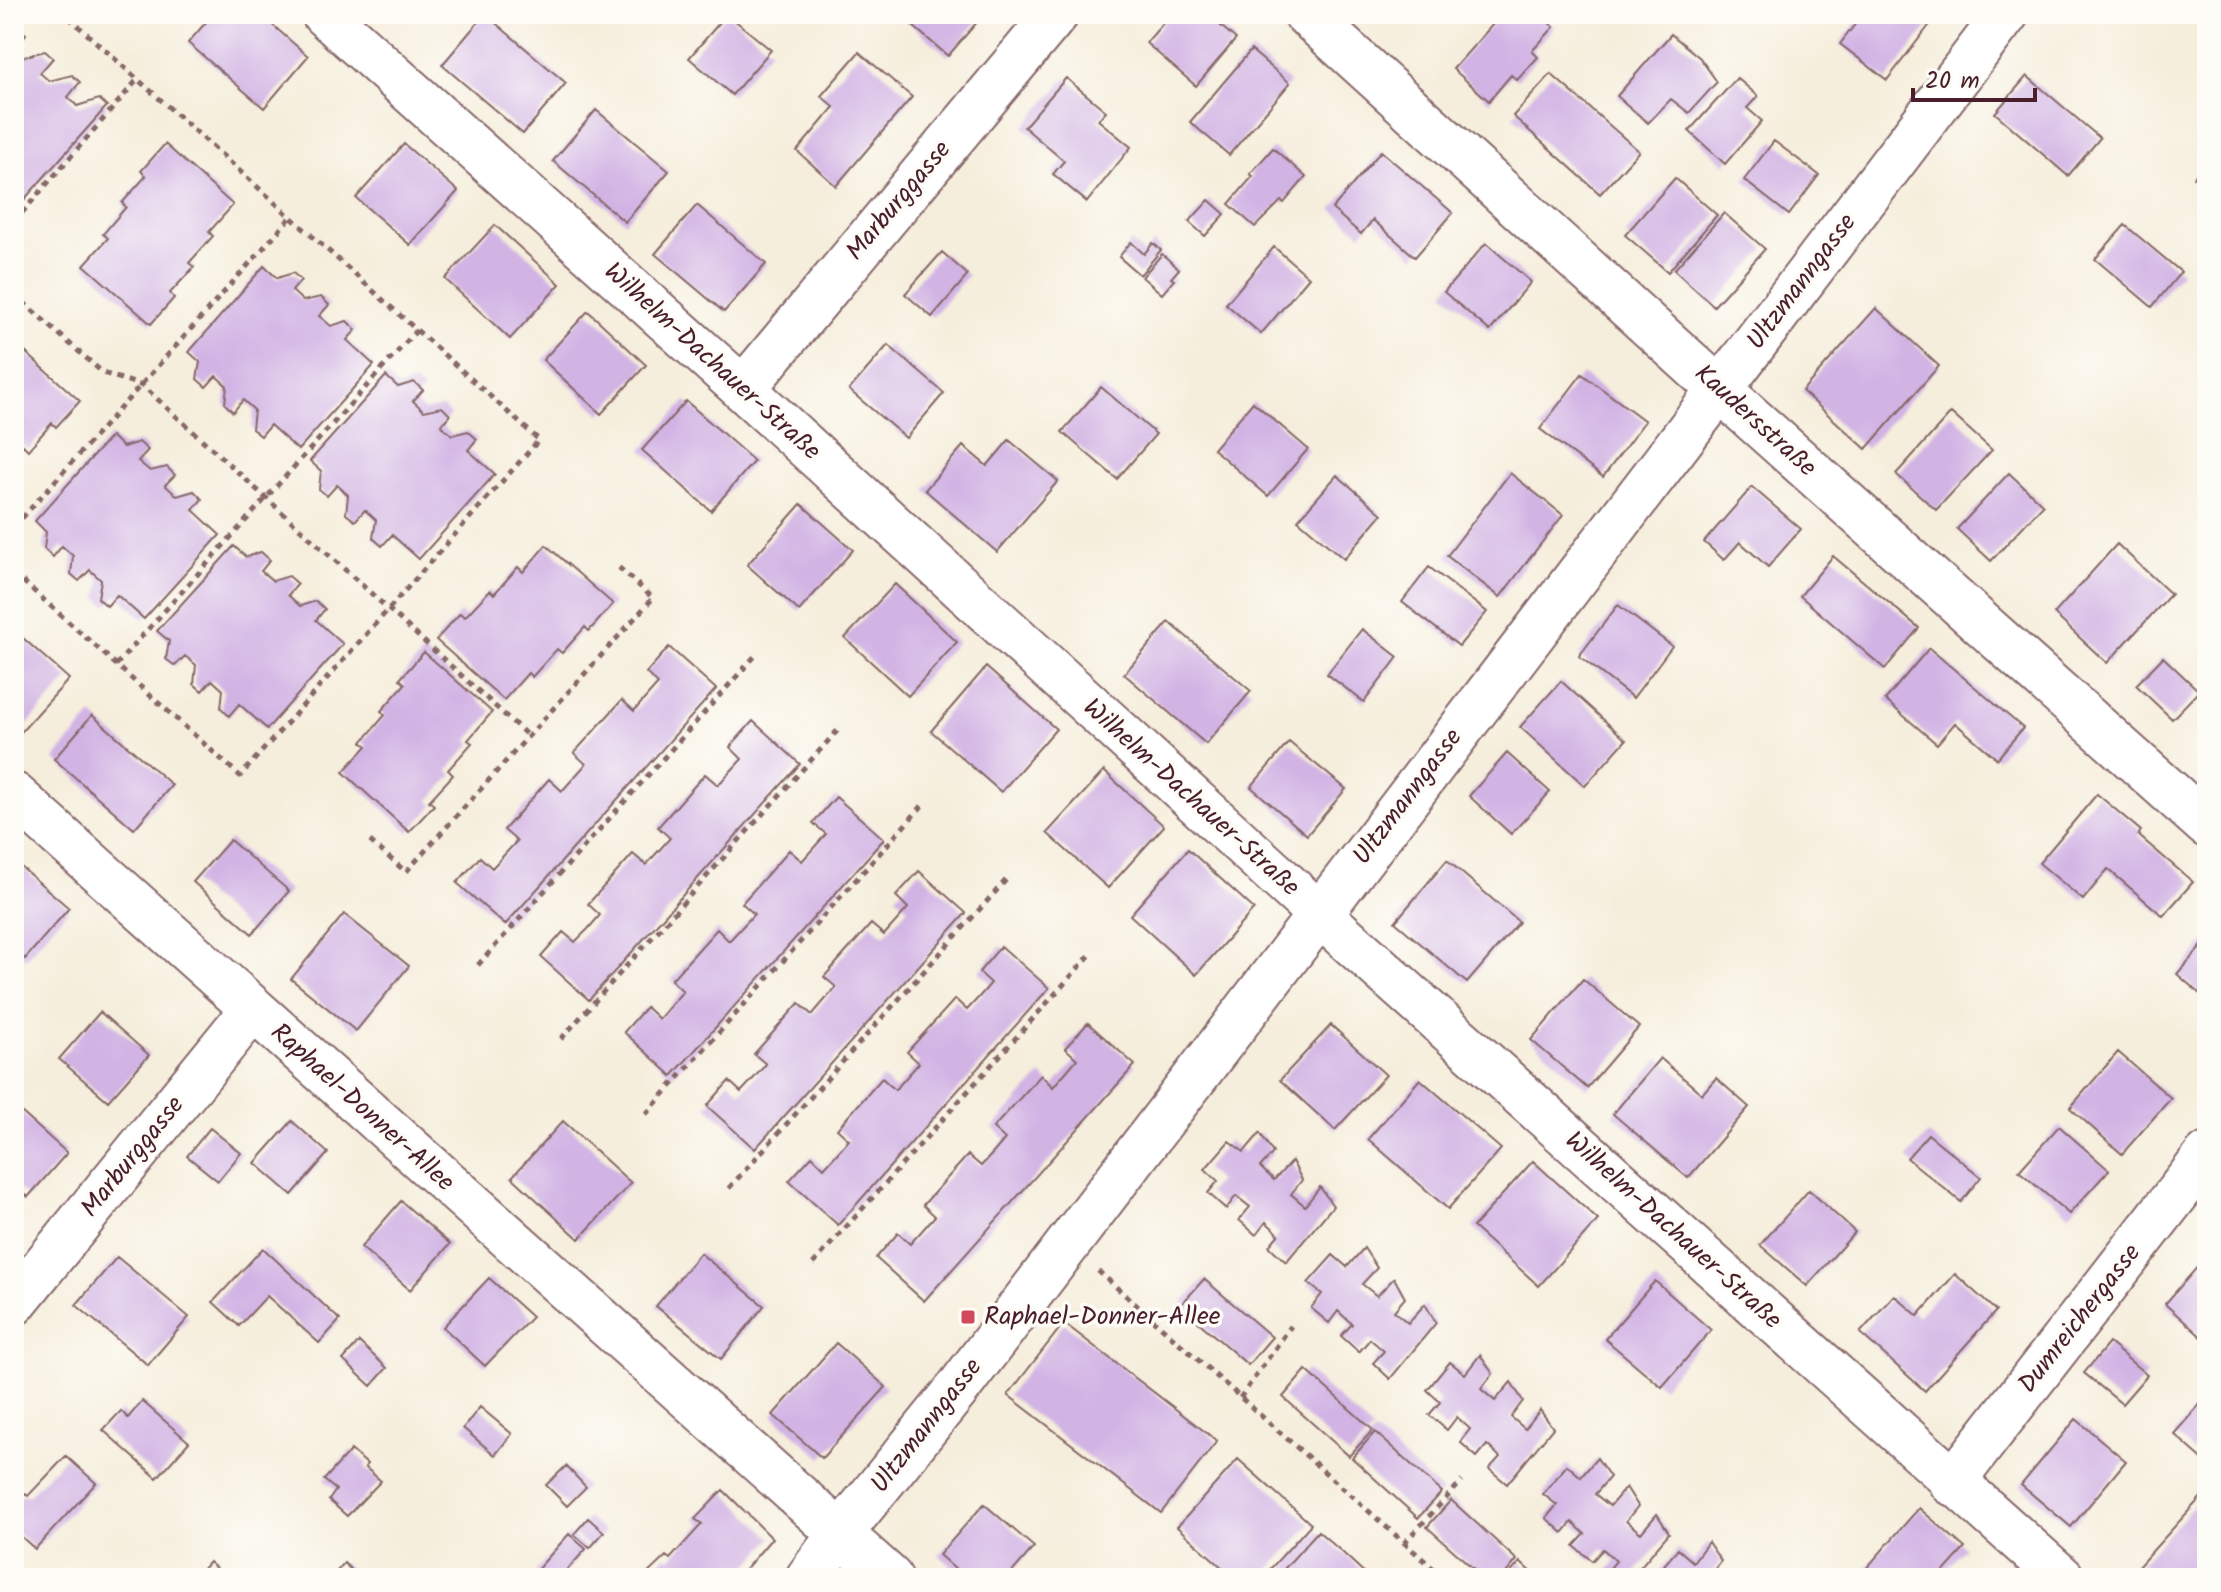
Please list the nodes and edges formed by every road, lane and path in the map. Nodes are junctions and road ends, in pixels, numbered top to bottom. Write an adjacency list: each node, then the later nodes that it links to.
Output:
1 (65, 14): 6 (path)
2 (324, 14): 12 (street, Wilhelm-Dachauer-Straße)
3 (1056, 14): 12 (street, Marburggasse)
4 (1306, 14): 13 (street, Kaudersstraße)
5 (2006, 14): 13 (street, Ultzmanngasse)
6 (138, 79): 7 (path); 8 (path)
7 (291, 217): 10 (path); 11 (path)
8 (14, 222)
9 (14, 294): 11 (path)
10 (417, 330): 14 (path); 18 (path)
11 (143, 386): 14 (path); 15 (path)
12 (743, 389): 28 (street, Wilhelm-Dachauer-Straße)
13 (1720, 390): 25 (street, Kaudersstraße); 28 (street, Ultzmanngasse)
14 (266, 497): 18 (path); 20 (path)
15 (14, 527)
16 (616, 565): 22 (path)
17 (14, 573): 20 (path)
18 (389, 609): 20 (path); 22 (path)
19 (755, 656): 30 (path)
20 (116, 665)
21 (838, 730): 32 (path)
22 (528, 736): 26 (path)
23 (14, 795): 31 (street, Raphael-Donner-Allee)
24 (922, 806): 33 (path)
25 (2207, 825)
26 (370, 841)
27 (1006, 880): 35 (path)
28 (1319, 914): 36 (street, Ultzmanngasse); 42 (street, Wilhelm-Dachauer-Straße)
29 (1090, 955): 37 (path)
30 (478, 965)
31 (252, 1010): 38 (street, Marburggasse); 43 (street, Raphael-Donner-Allee)
32 (561, 1039)
33 (646, 1114)
34 (2207, 1155): 42 (street, Dumreichergasse)
35 (729, 1188)
36 (1067, 1244): 40 (path); 43 (street, Ultzmanngasse)
37 (813, 1264)
38 (14, 1303)
39 (1291, 1326): 40 (path)
40 (1240, 1398): 44 (path)
41 (1462, 1481): 44 (path)
42 (1952, 1483): 48 (street, Wilhelm-Dachauer-Straße)
43 (840, 1534): 45 (street, Ultzmanngasse); 46 (street, Raphael-Donner-Allee)
44 (1404, 1543): 47 (path)
45 (808, 1578)
46 (890, 1578)
47 (1444, 1578)
48 (2062, 1578)

